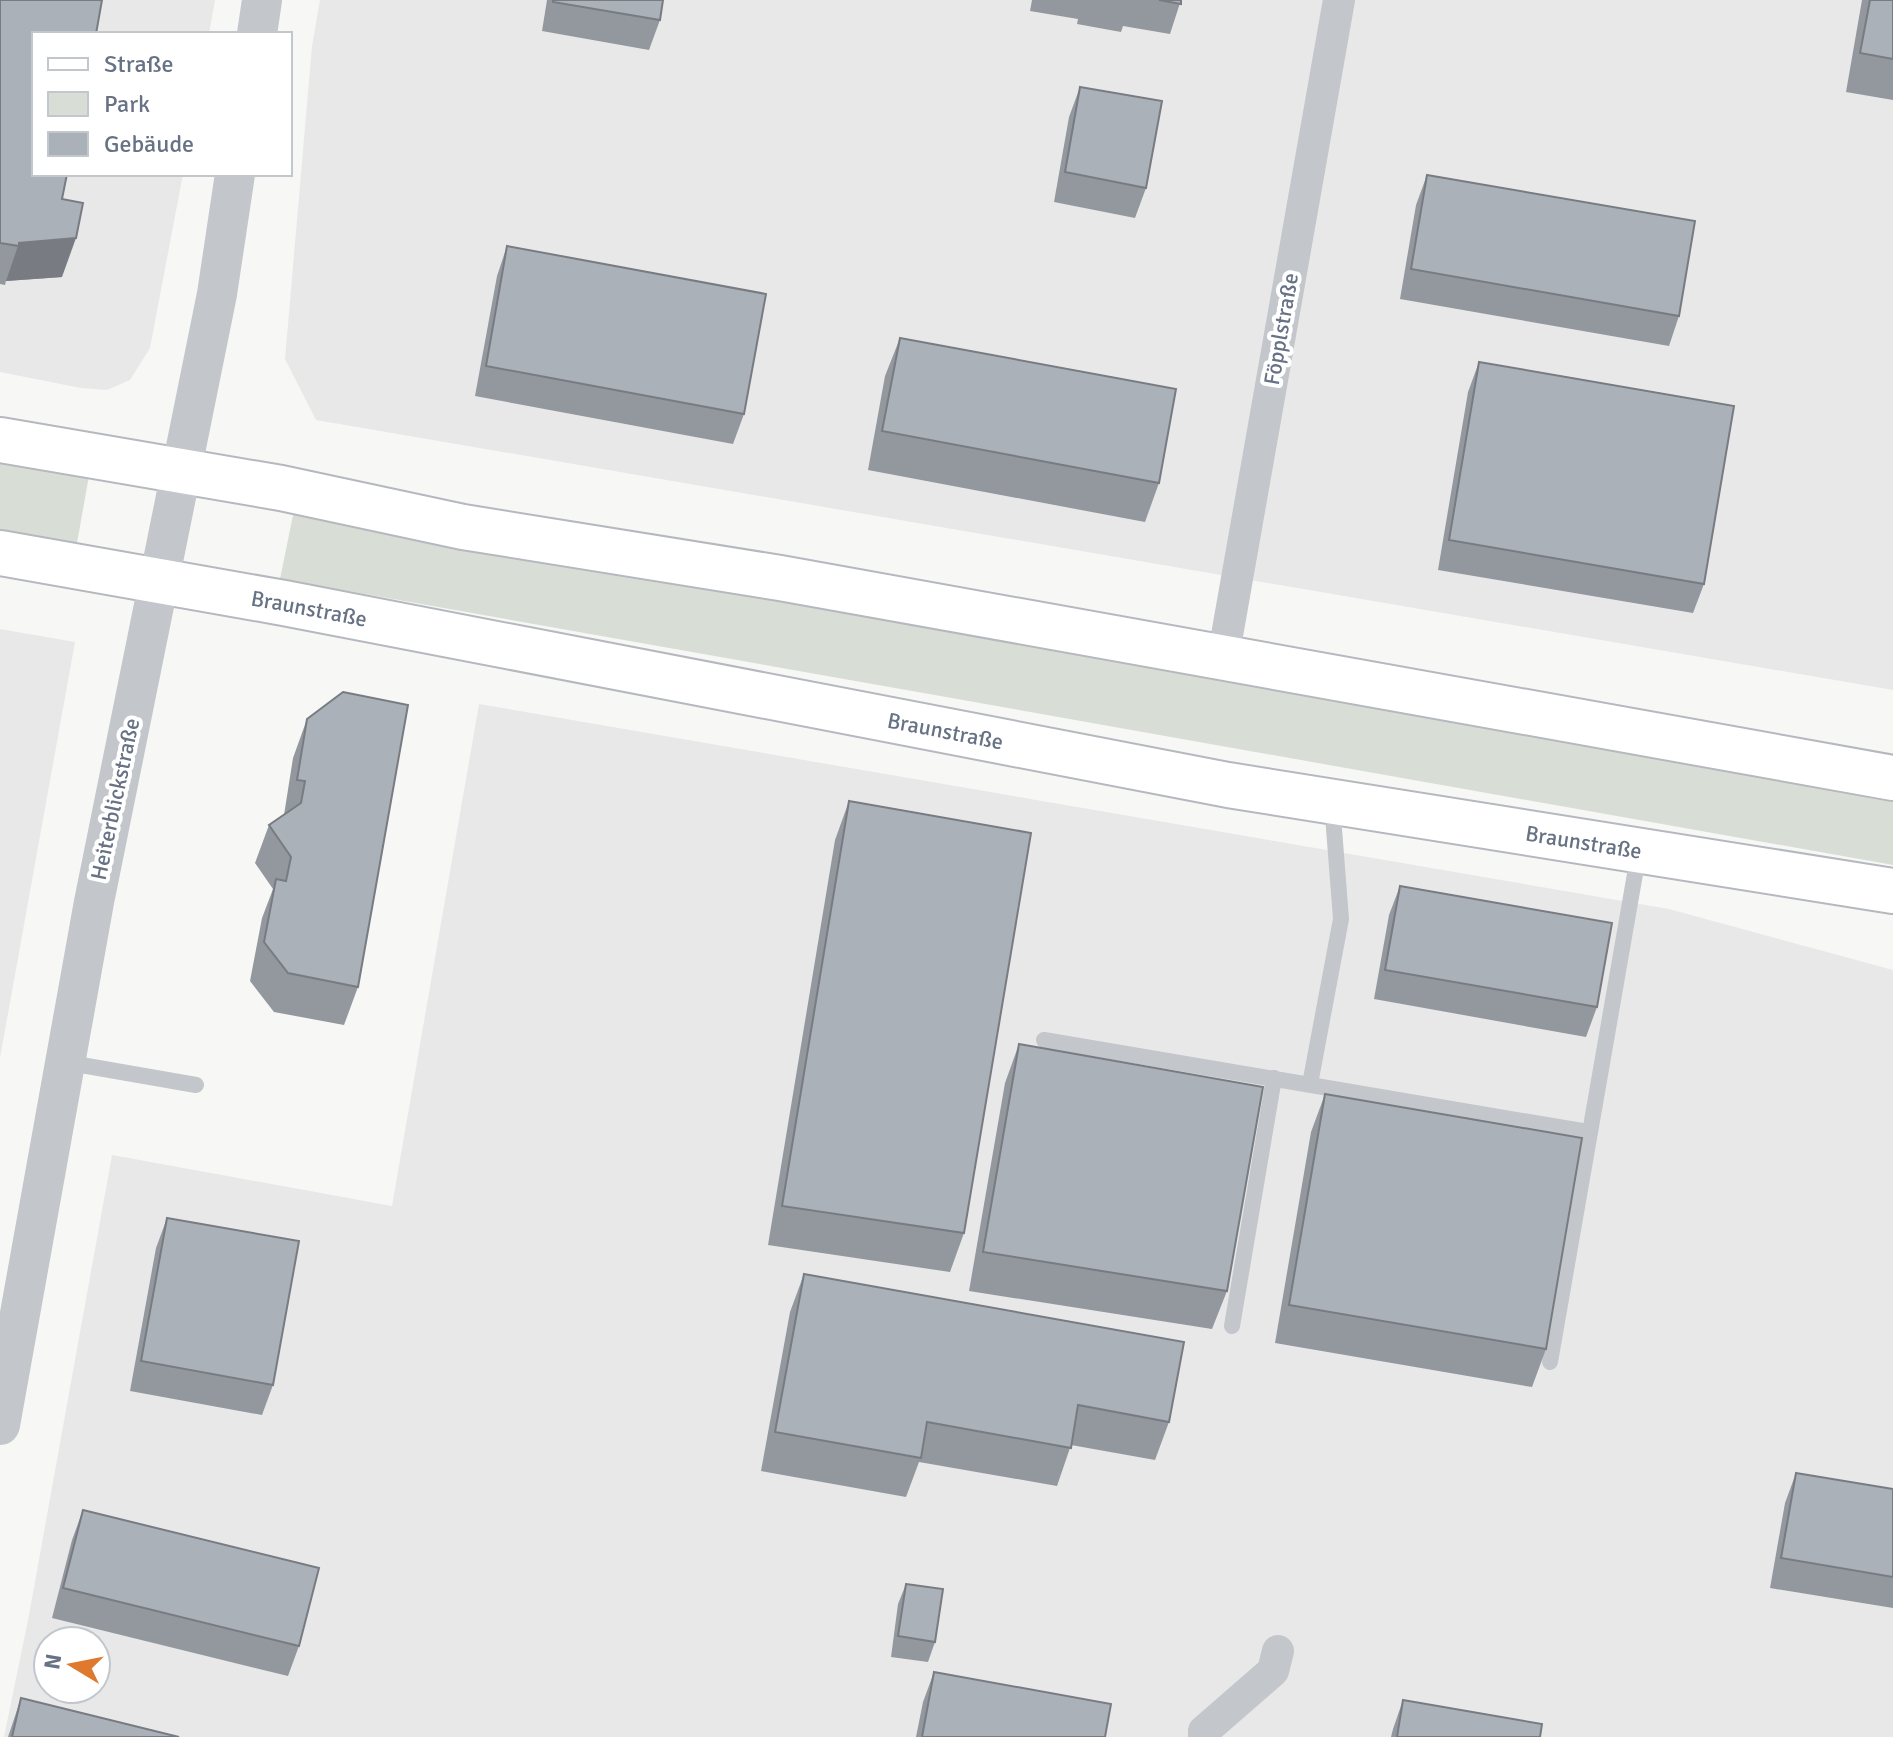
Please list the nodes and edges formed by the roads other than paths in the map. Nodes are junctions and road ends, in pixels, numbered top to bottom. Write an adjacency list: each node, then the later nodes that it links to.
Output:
1 (262, 0): 3 (street)
2 (1339, 0): 9 (street, Föpplstraße)
3 (257, 32)
4 (235, 176): 6 (street, Heiterblickstraße)
5 (0, 440): 6 (main road)
6 (181, 470): 8 (street, Heiterblickstraße); 9 (main road)
7 (0, 553): 8 (main road, Braunstraße)
8 (158, 581): 11 (main road, Braunstraße); 15 (street, Heiterblickstraße)
9 (1223, 658): 10 (main road)
10 (1893, 778)
11 (1331, 802): 12 (main road, Braunstraße); 17 (lane)
12 (1640, 849): 13 (main road, Braunstraße); 19 (lane)
13 (1893, 891)
14 (1044, 1040): 16 (lane)
15 (64, 1062): 18 (lane); 22 (street, Heiterblickstraße)
16 (1274, 1078): 17 (lane); 20 (lane)
17 (1310, 1084): 19 (lane)
18 (196, 1085)
19 (1588, 1132): 21 (lane)
20 (1232, 1326)
21 (1550, 1362)
22 (0, 1425)
23 (1278, 1651): 24 (street)
24 (1204, 1737)

